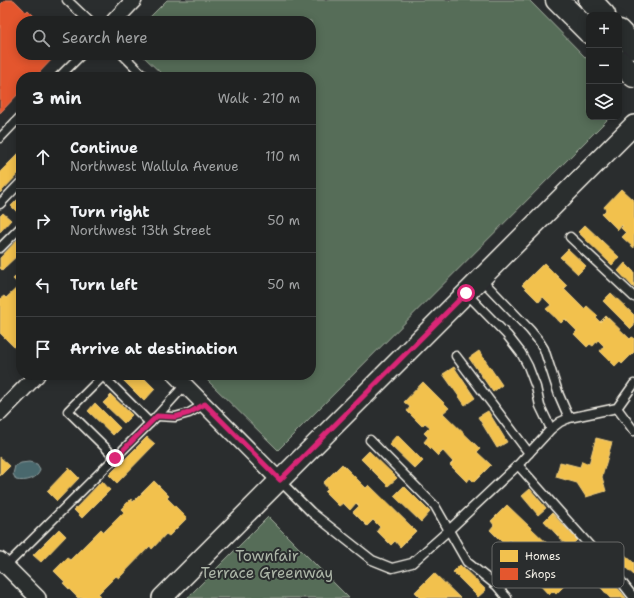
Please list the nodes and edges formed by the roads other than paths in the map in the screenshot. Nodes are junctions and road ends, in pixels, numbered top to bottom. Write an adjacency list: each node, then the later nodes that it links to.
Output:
1 (67, 0): 6 (lane)
2 (134, 0): 7 (street)
3 (557, 0): 8 (main road)
4 (590, 0): 5 (main road)
5 (601, 12)
6 (84, 16)
7 (119, 16)
8 (586, 29)
9 (622, 34): 10 (main road)
10 (634, 47)
11 (76, 60): 14 (lane)
12 (128, 60): 15 (lane)
13 (622, 64): 16 (main road)
14 (64, 72)
15 (140, 72)
16 (634, 76)
17 (16, 121): 19 (lane)
18 (634, 125): 25 (street)
19 (0, 138)
20 (16, 187): 21 (lane)
21 (0, 204)
22 (16, 232): 24 (lane)
23 (570, 237): 27 (lane)
24 (0, 248)
25 (481, 279): 26 (street); 38 (lane)
26 (466, 293): 40 (lane); 46 (street)
27 (634, 298)
28 (456, 356): 43 (lane)
29 (32, 380): 36 (street)
30 (99, 380): 44 (lane)
31 (107, 380): 39 (lane)
32 (180, 380): 34 (street); 37 (lane)
33 (634, 384): 35 (lane)
34 (205, 404): 37 (lane); 46 (street)
35 (617, 408): 38 (lane); 41 (lane)
36 (0, 413)
37 (157, 416): 39 (lane)
38 (568, 418): 40 (lane)
39 (150, 423): 44 (lane)
40 (551, 429): 43 (lane)
41 (634, 431)
42 (370, 440): 47 (lane)
43 (529, 453): 45 (lane)
44 (115, 458): 49 (lane)
45 (518, 465): 47 (lane); 48 (lane)
46 (280, 480): 47 (lane); 54 (street)
47 (449, 530): 50 (lane)
48 (586, 542)
49 (3, 563): 53 (street)
50 (492, 582)
51 (624, 585): 56 (lane)
52 (499, 588): 55 (lane)
53 (38, 598)
54 (162, 598)
55 (507, 598)
56 (634, 598)

